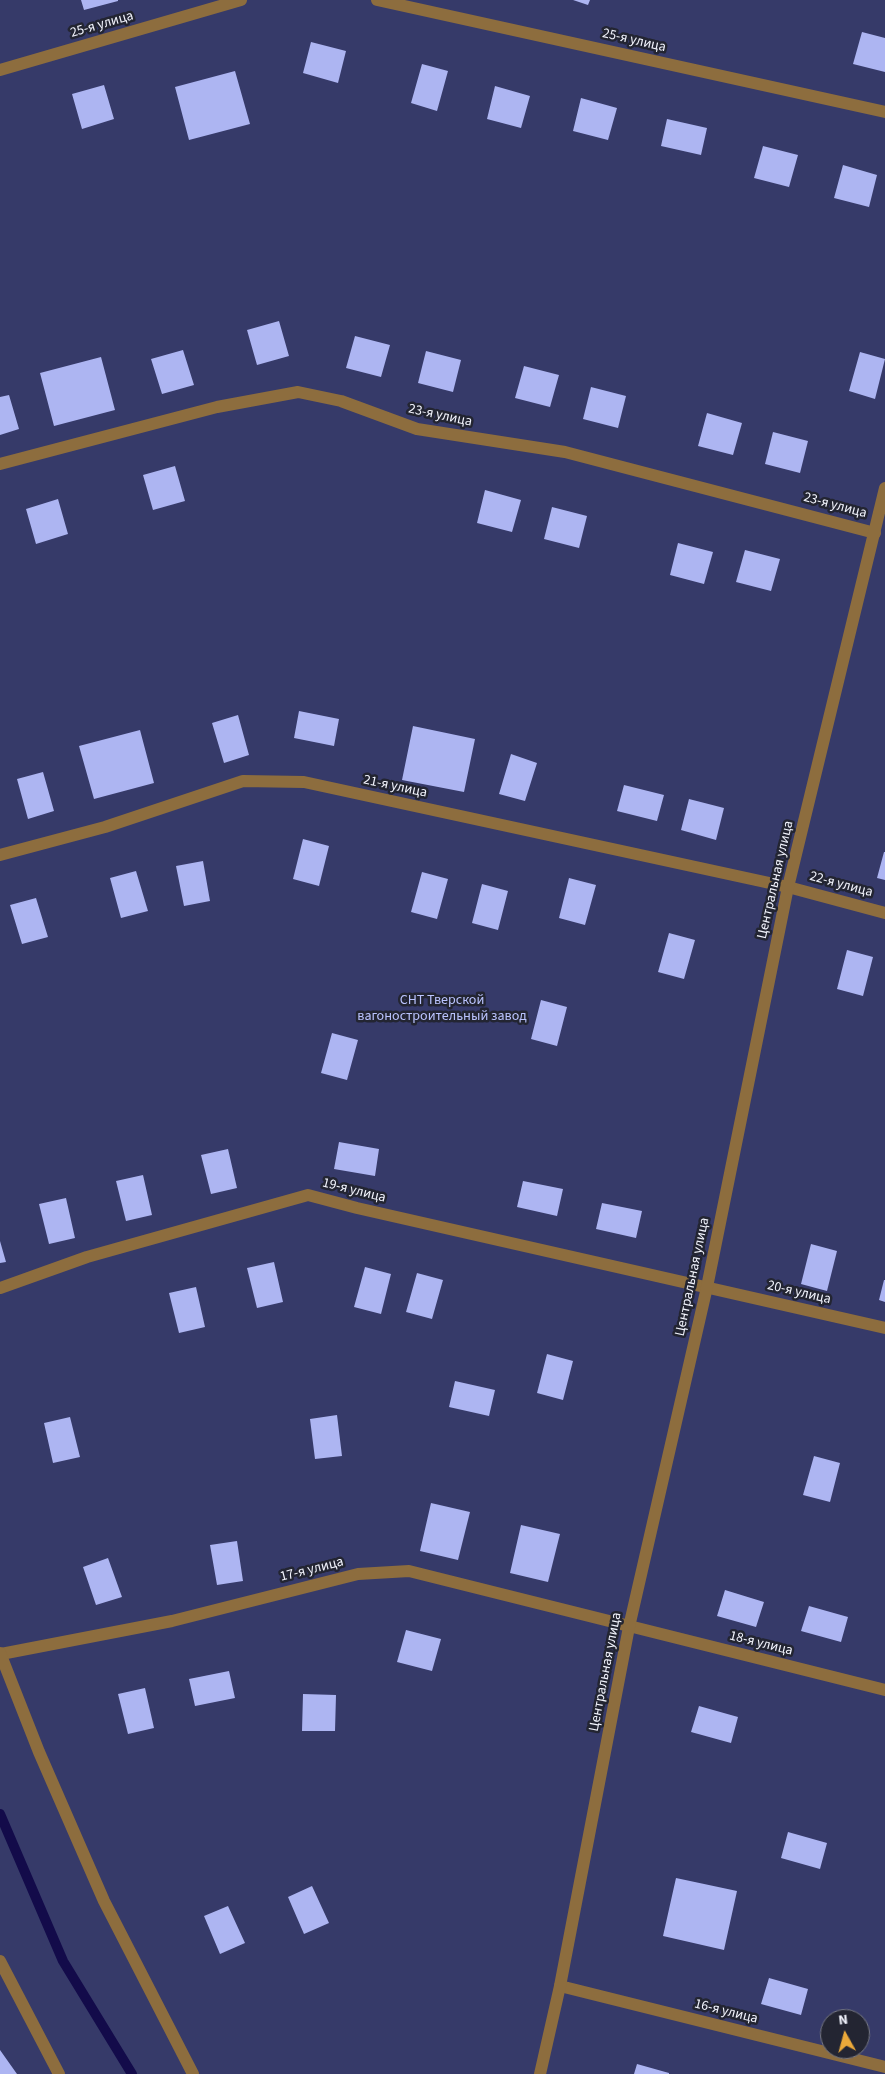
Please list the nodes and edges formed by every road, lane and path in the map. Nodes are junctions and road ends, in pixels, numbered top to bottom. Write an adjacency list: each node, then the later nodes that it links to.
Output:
1 (240, 0): 3 (street, 25-я улица)
2 (377, 0): 4 (street, 25-я улица)
3 (0, 70)
4 (885, 112)
5 (0, 464): 7 (street, 23-я улица)
6 (885, 488): 7 (street, Центральная улица)
7 (879, 526): 9 (street, Центральная улица)
8 (0, 855): 9 (street, 21-я улица)
9 (788, 887): 10 (street, 22-я улица); 11 (street, Центральная улица)
10 (885, 913)
11 (707, 1286): 12 (street, 19-я улица); 13 (street, 20-я улица); 14 (street, Центральная улица)
12 (0, 1288)
13 (885, 1328)
14 (629, 1627): 15 (street, 17-я улица); 16 (street, 18-я улица); 18 (street, Центральная улица)
15 (0, 1654): 21 (street)
16 (885, 1690)
17 (0, 1961): 20 (street)
18 (560, 1986): 19 (street, 16-я улица); 22 (street, Центральная улица)
19 (885, 2068)
20 (58, 2074)
21 (193, 2074)
22 (540, 2074)

